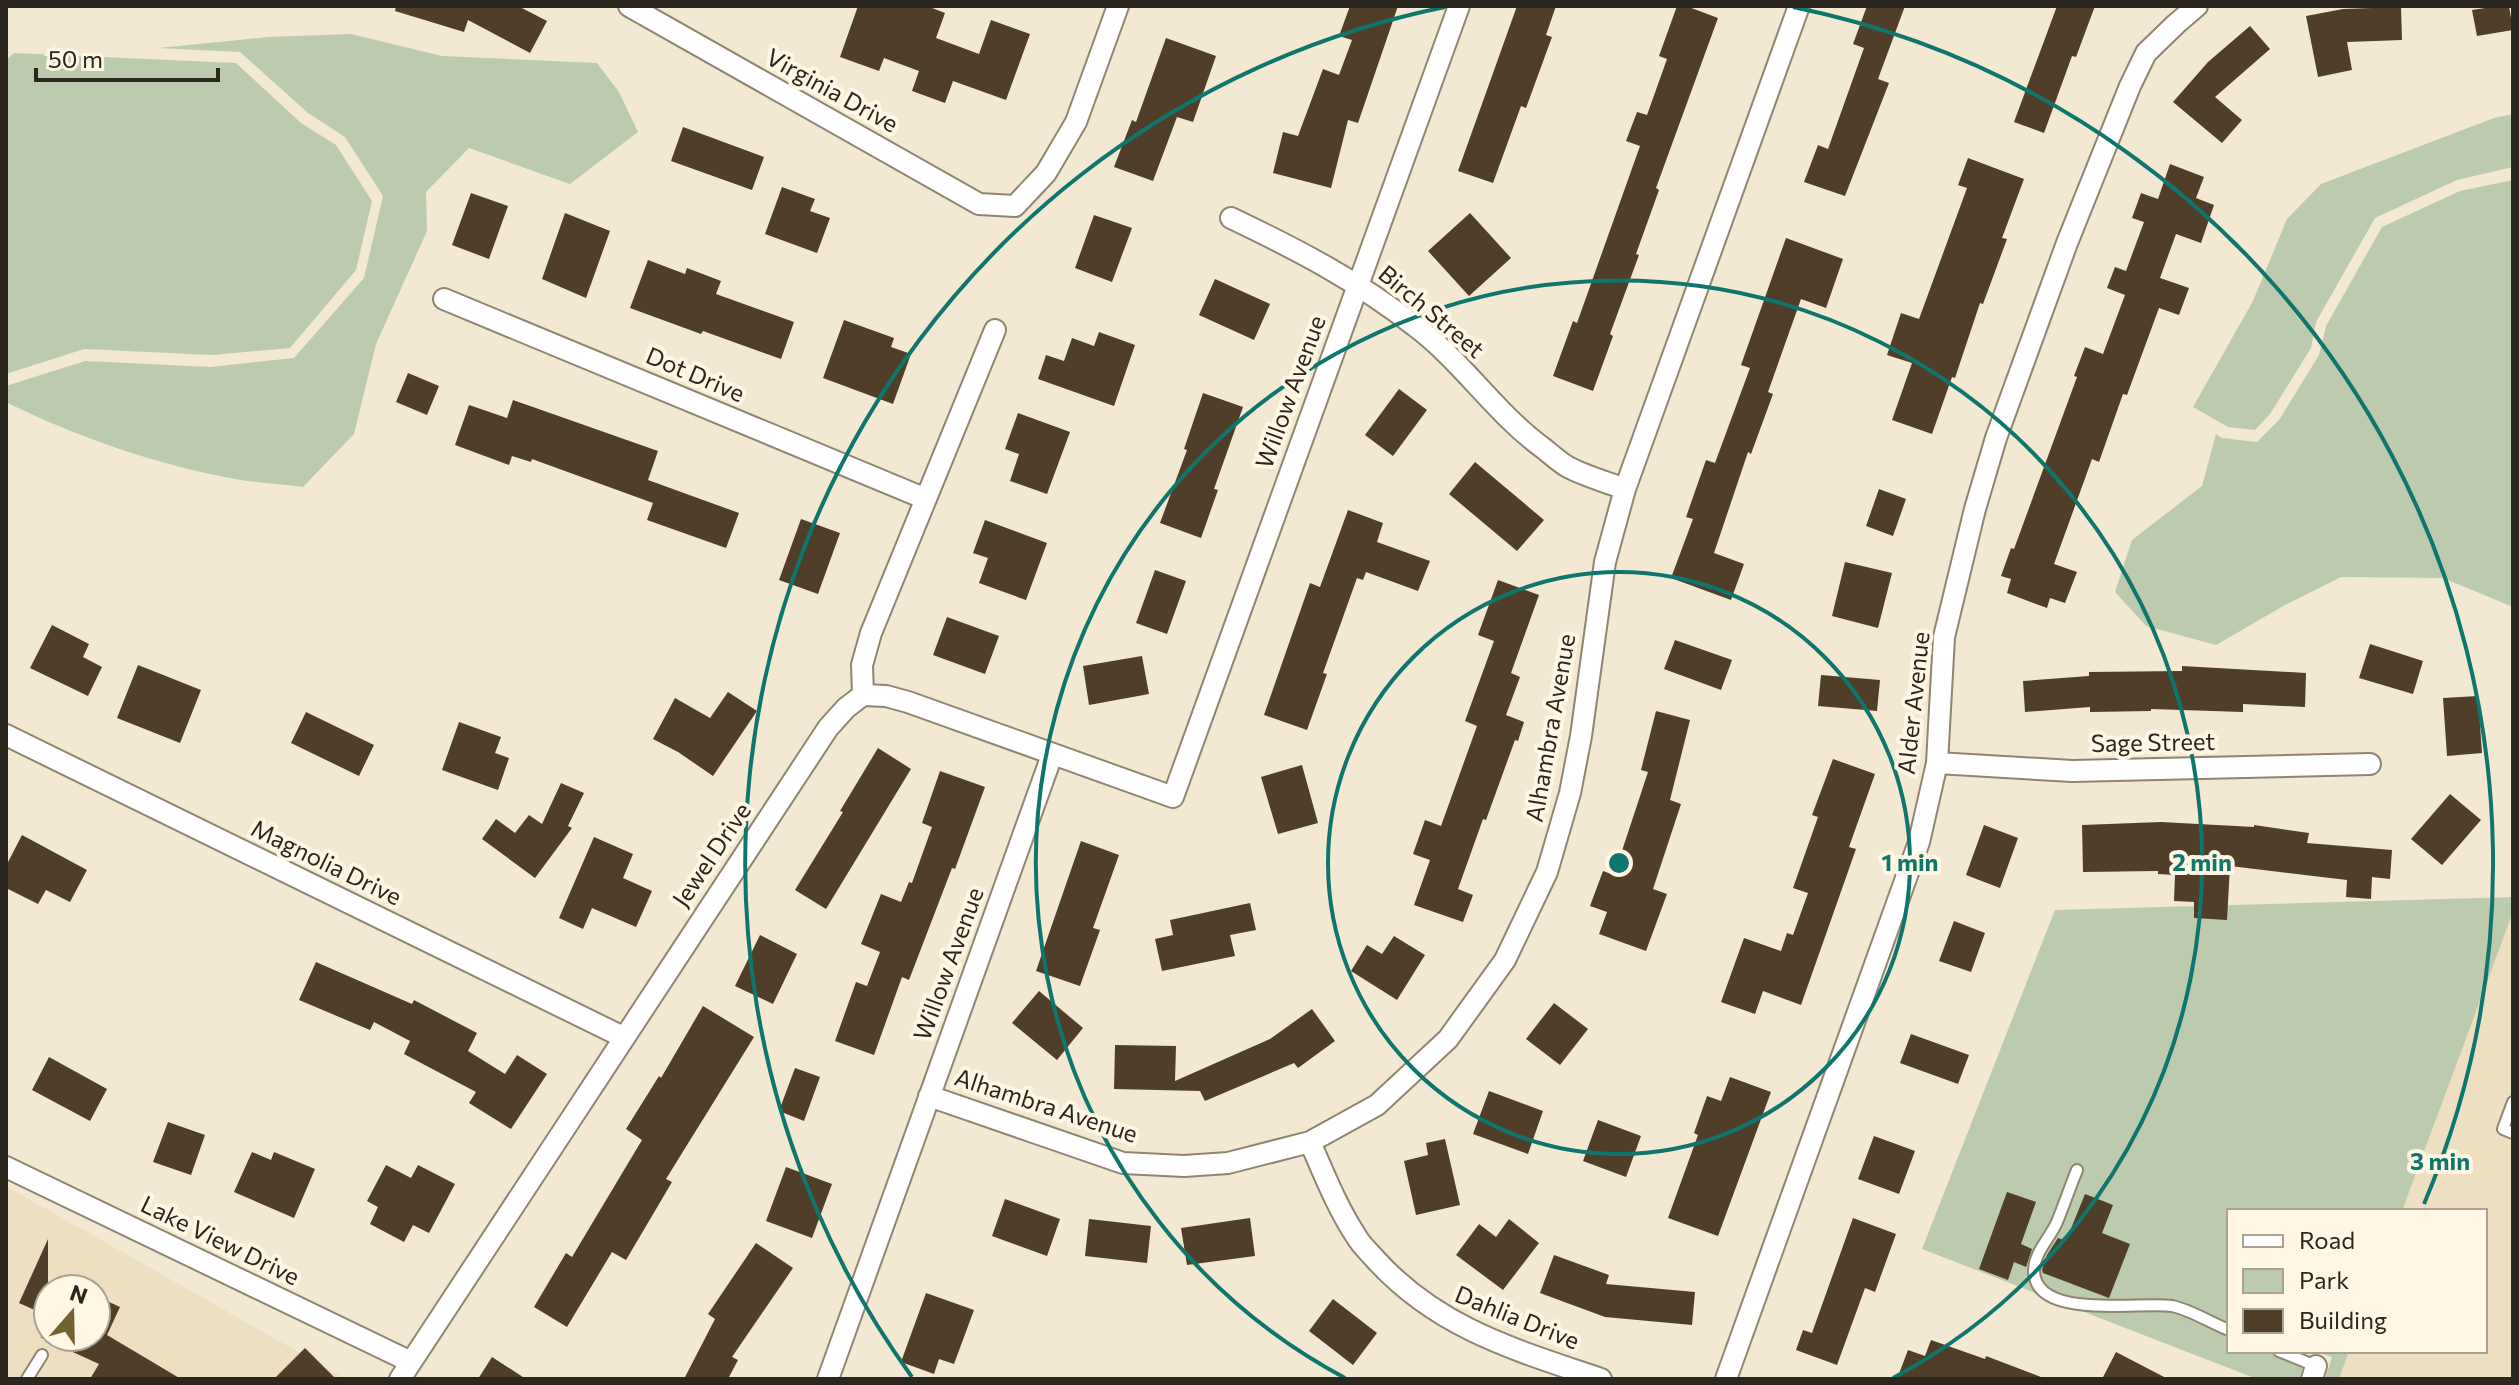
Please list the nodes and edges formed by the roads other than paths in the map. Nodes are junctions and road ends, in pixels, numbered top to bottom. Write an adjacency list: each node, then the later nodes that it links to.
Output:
1 (629, 6): 2 (street, Virginia Drive)
2 (1118, 6)
3 (1459, 6): 7 (street, Willow Avenue)
4 (1799, 6): 10 (street, Alhambra Avenue)
5 (2197, 6): 15 (street, Alder Avenue)
6 (1231, 218): 7 (street, Birch Street)
7 (1358, 284): 10 (street, Birch Street); 14 (street, Willow Avenue)
8 (444, 299): 11 (street, Dot Drive)
9 (995, 330): 11 (street)
10 (1625, 489): 21 (street, Alhambra Avenue)
11 (926, 499): 12 (street)
12 (863, 695): 14 (street); 17 (street, Jewel Drive)
13 (6, 735): 17 (street, Magnolia Drive)
14 (1052, 755): 18 (street, Willow Avenue)
15 (1937, 763): 16 (street, Sage Street); 33 (street, Alder Avenue)
16 (2370, 764)
17 (623, 1037): 27 (street, Jewel Drive)
18 (929, 1096): 21 (street, Alhambra Avenue); 31 (street, Willow Avenue)
19 (2513, 1102): 20 (lane)
20 (2513, 1133)
21 (1310, 1142): 28 (street, Dahlia Drive)
22 (6, 1167): 27 (street, Lake View Drive)
23 (2077, 1170): 24 (lane)
24 (2227, 1329)
25 (2282, 1353): 29 (lane)
26 (42, 1355): 30 (lane)
27 (405, 1371)
28 (1549, 1371): 32 (street, Dahlia Drive)
29 (2314, 1373)
30 (27, 1379)
31 (828, 1379)
32 (1601, 1379)
33 (1726, 1379)

